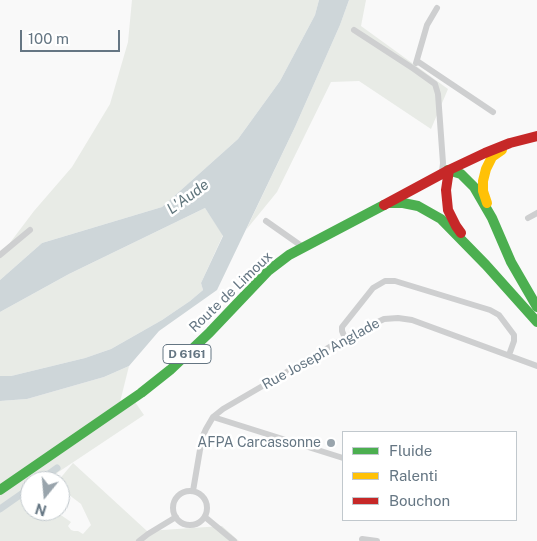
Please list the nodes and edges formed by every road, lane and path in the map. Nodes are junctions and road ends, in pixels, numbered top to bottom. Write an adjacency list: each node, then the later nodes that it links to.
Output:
1 (437, 8): 3 (street)
2 (354, 30): 4 (street)
3 (417, 61): 4 (street); 5 (street)
4 (414, 69): 8 (street)
5 (493, 112)
6 (537, 136): 7 (main road)
7 (510, 143): 8 (main road); 12 (main road)
8 (444, 168): 9 (main road, D 6161); 10 (main road, D 6161); 12 (main road); 18 (main road)
9 (388, 203): 10 (main road, D 6161); 18 (main road, D 6161)
10 (368, 212): 16 (main road, Route de Limoux / D 6161)
11 (537, 213): 13 (street)
12 (492, 218): 19 (main road)
13 (528, 218)
14 (266, 221): 16 (street)
15 (30, 230): 17 (street)
16 (303, 247): 26 (main road, Route de Limoux / D 6161)
17 (0, 255)
18 (486, 265): 20 (main road)
19 (537, 307)
20 (537, 322)
21 (345, 338): 22 (street, Rue Joseph Anglade); 22 (street); 24 (street, Rue Joseph Anglade)
22 (509, 355): 23 (street, Rue Joseph Anglade)
23 (537, 366)
24 (213, 417): 25 (street); 27 (street, Rue Joseph Anglade)
25 (342, 458)
26 (0, 490)
27 (193, 491): 28 (street); 29 (street)
28 (176, 517): 29 (street); 31 (street)
29 (205, 517): 32 (street)
30 (362, 539): 33 (street)
31 (139, 541)
32 (234, 541)
33 (377, 541)

